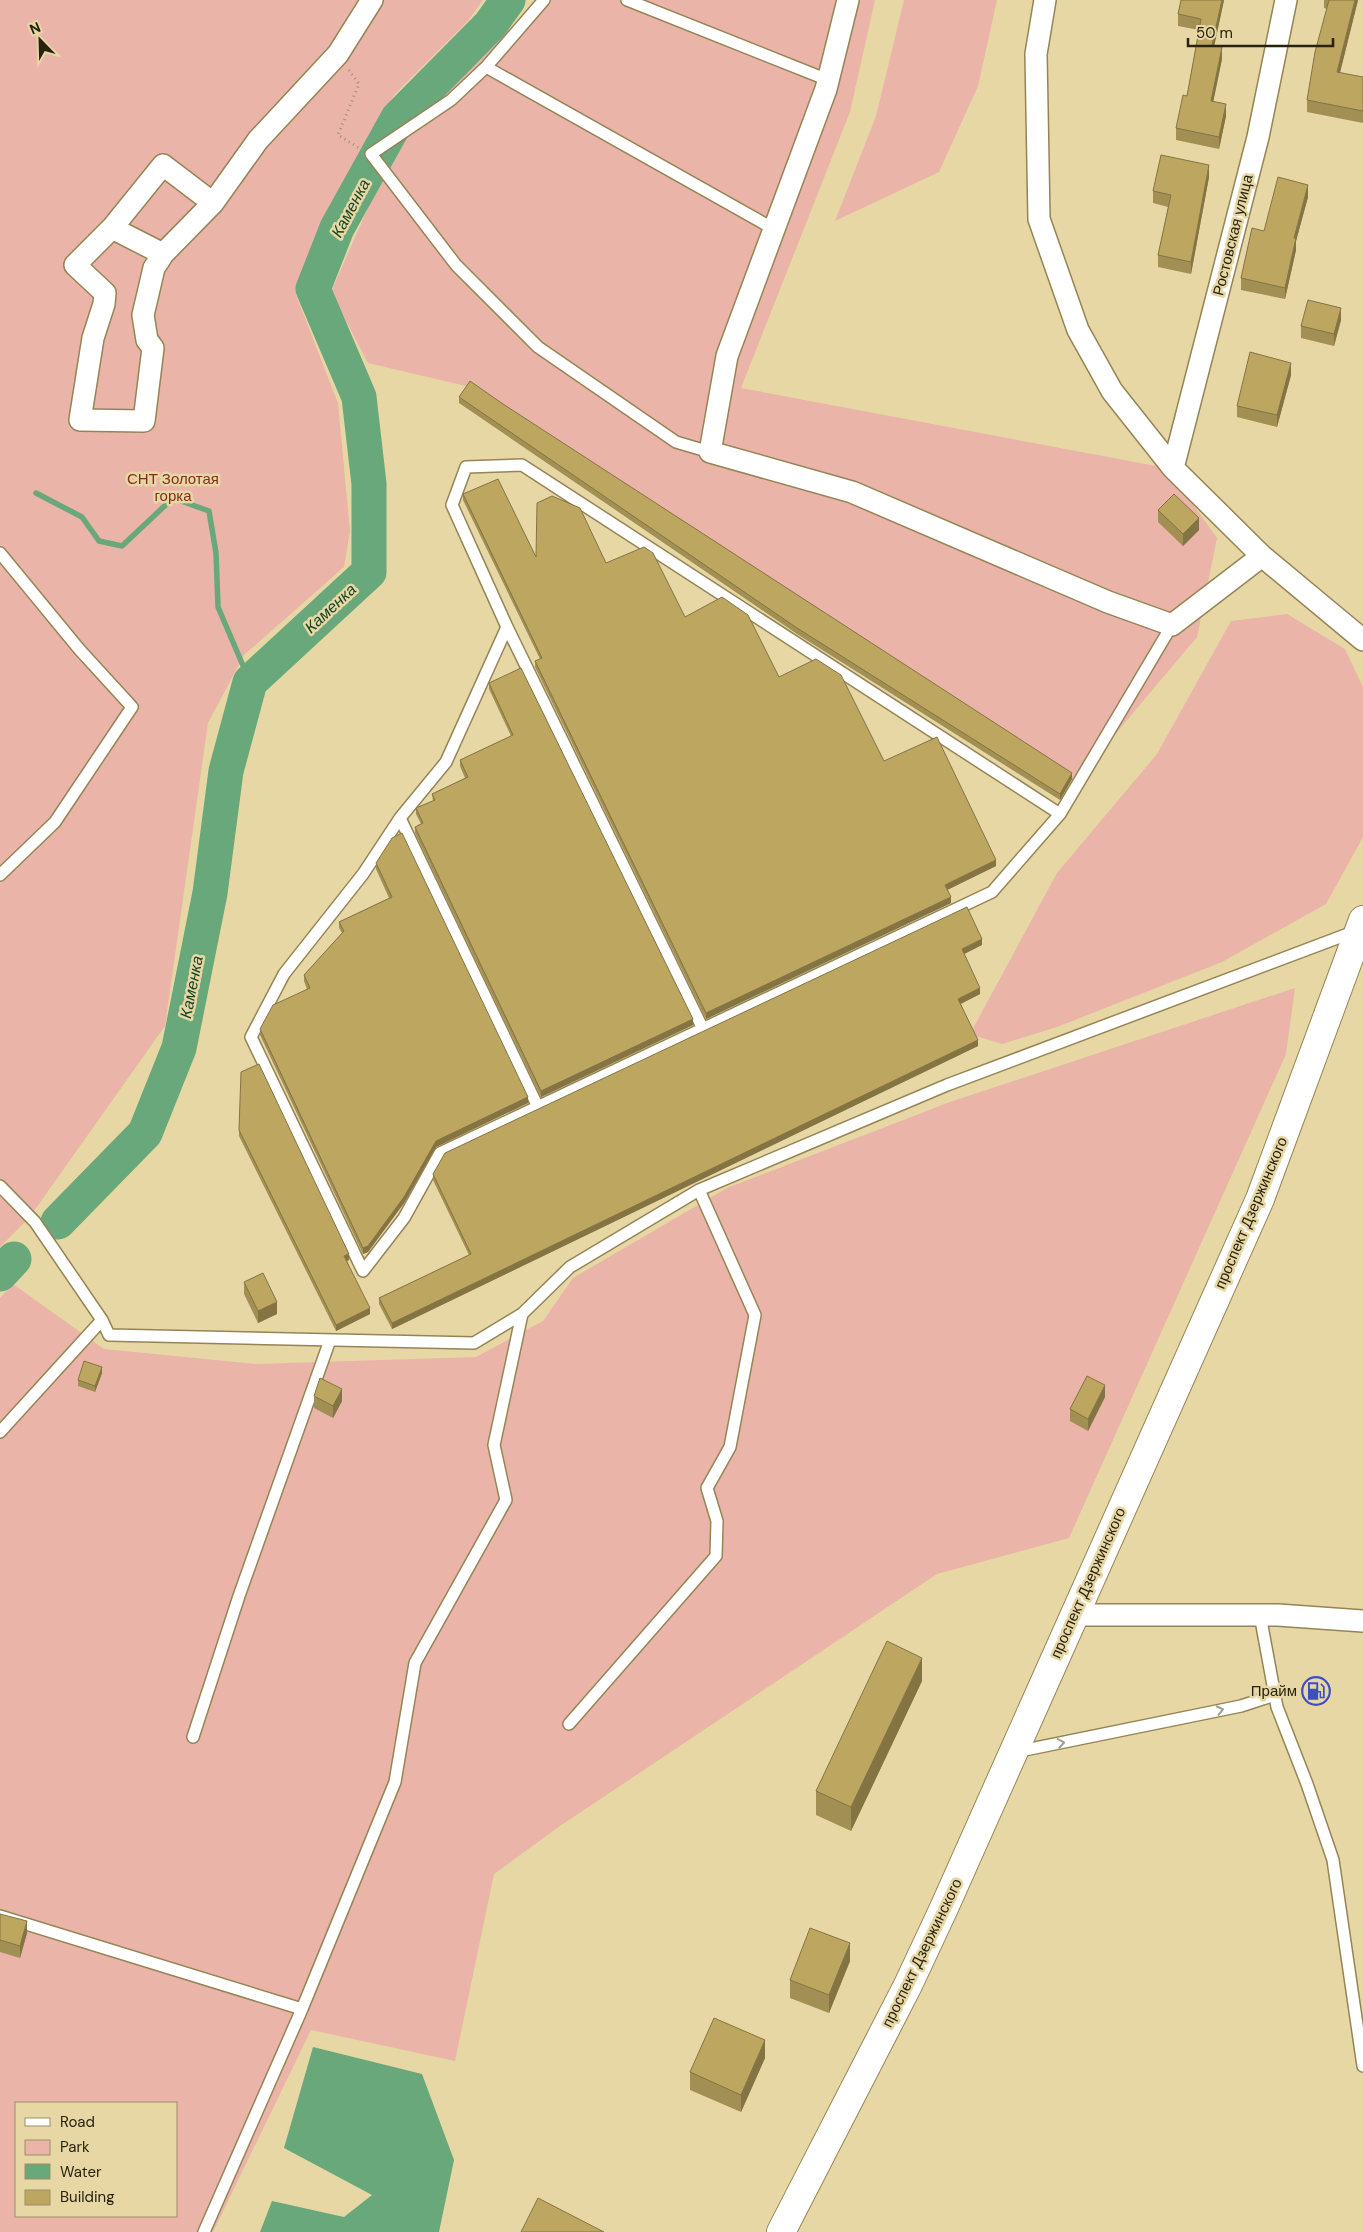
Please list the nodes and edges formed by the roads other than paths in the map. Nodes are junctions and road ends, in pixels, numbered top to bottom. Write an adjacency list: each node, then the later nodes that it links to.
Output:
1 (372, 0): 9 (street)
2 (544, 0): 7 (lane)
3 (627, 0): 8 (lane)
4 (848, 0): 8 (street)
5 (1045, 0): 14 (street)
6 (1286, 0): 14 (street, Ростовская улица)
7 (486, 67): 11 (lane); 13 (lane)
8 (828, 80): 11 (street)
9 (213, 202): 10 (street); 12 (street)
10 (112, 228): 12 (street); 12 (street)
11 (774, 229): 13 (street)
12 (163, 254)
13 (710, 452): 17 (street)
14 (1173, 468): 16 (street)
15 (0, 553): 22 (lane)
16 (1262, 556): 17 (street); 19 (street)
17 (1172, 625): 20 (lane)
18 (507, 627): 20 (lane); 21 (lane); 24 (lane)
19 (1363, 640)
20 (1060, 814): 24 (lane)
21 (400, 818): 25 (lane); 25 (lane)
22 (0, 875)
23 (1362, 925): 27 (lane); 32 (street, проспект Дзержинского)
24 (703, 1029): 25 (lane)
25 (538, 1107)
26 (0, 1186): 29 (lane)
27 (699, 1190): 28 (lane); 36 (lane)
28 (522, 1314): 30 (lane); 40 (lane)
29 (102, 1320): 30 (lane); 31 (lane)
30 (330, 1340): 37 (lane)
31 (0, 1432)
32 (1073, 1615): 33 (street); 38 (street, проспект Дзержинского)
33 (1260, 1615): 34 (street); 35 (lane)
34 (1363, 1621)
35 (1275, 1695): 38 (lane, one-way to 35); 41 (lane)
36 (569, 1724)
37 (193, 1738)
38 (1013, 1752): 43 (street, проспект Дзержинского)
39 (0, 1916): 40 (lane)
40 (302, 2009): 42 (lane)
41 (1363, 2066)
42 (204, 2232)
43 (780, 2232)

